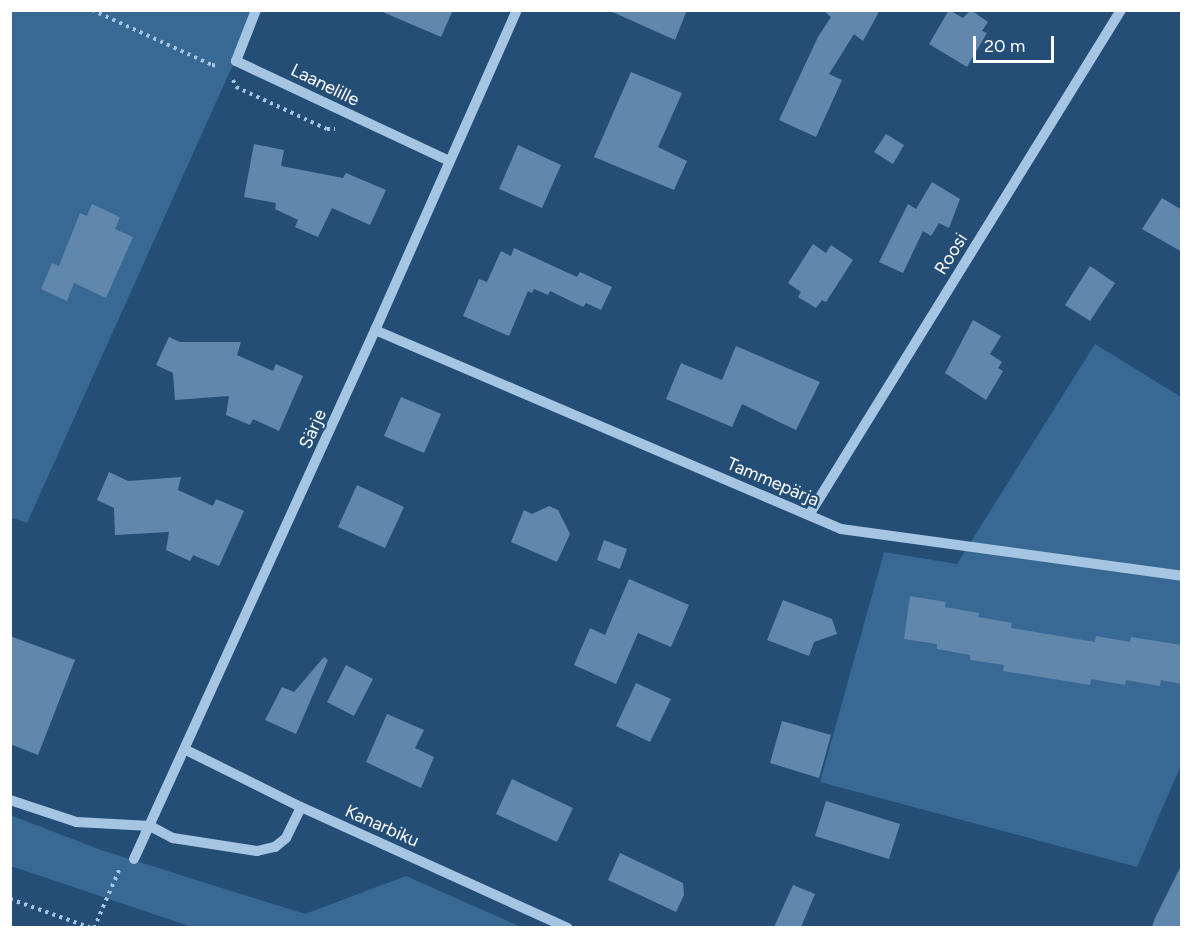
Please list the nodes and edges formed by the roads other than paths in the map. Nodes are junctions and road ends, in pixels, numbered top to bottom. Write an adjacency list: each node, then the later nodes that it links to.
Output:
1 (256, 10): 4 (street, Laanelille)
2 (517, 10): 4 (street, Särje)
3 (1121, 10): 6 (street, Roosi)
4 (449, 161): 5 (street, Särje)
5 (375, 330): 6 (street, Tammepärja); 8 (street, Särje)
6 (808, 515): 7 (street, Tammepärja)
7 (1182, 576)
8 (186, 750): 10 (street, Kanarbiku); 11 (street, Särje)
9 (10, 800): 11 (street)
10 (301, 807): 11 (street); 13 (street, Kanarbiku)
11 (150, 826): 12 (street, Särje)
12 (134, 859)
13 (568, 927)

